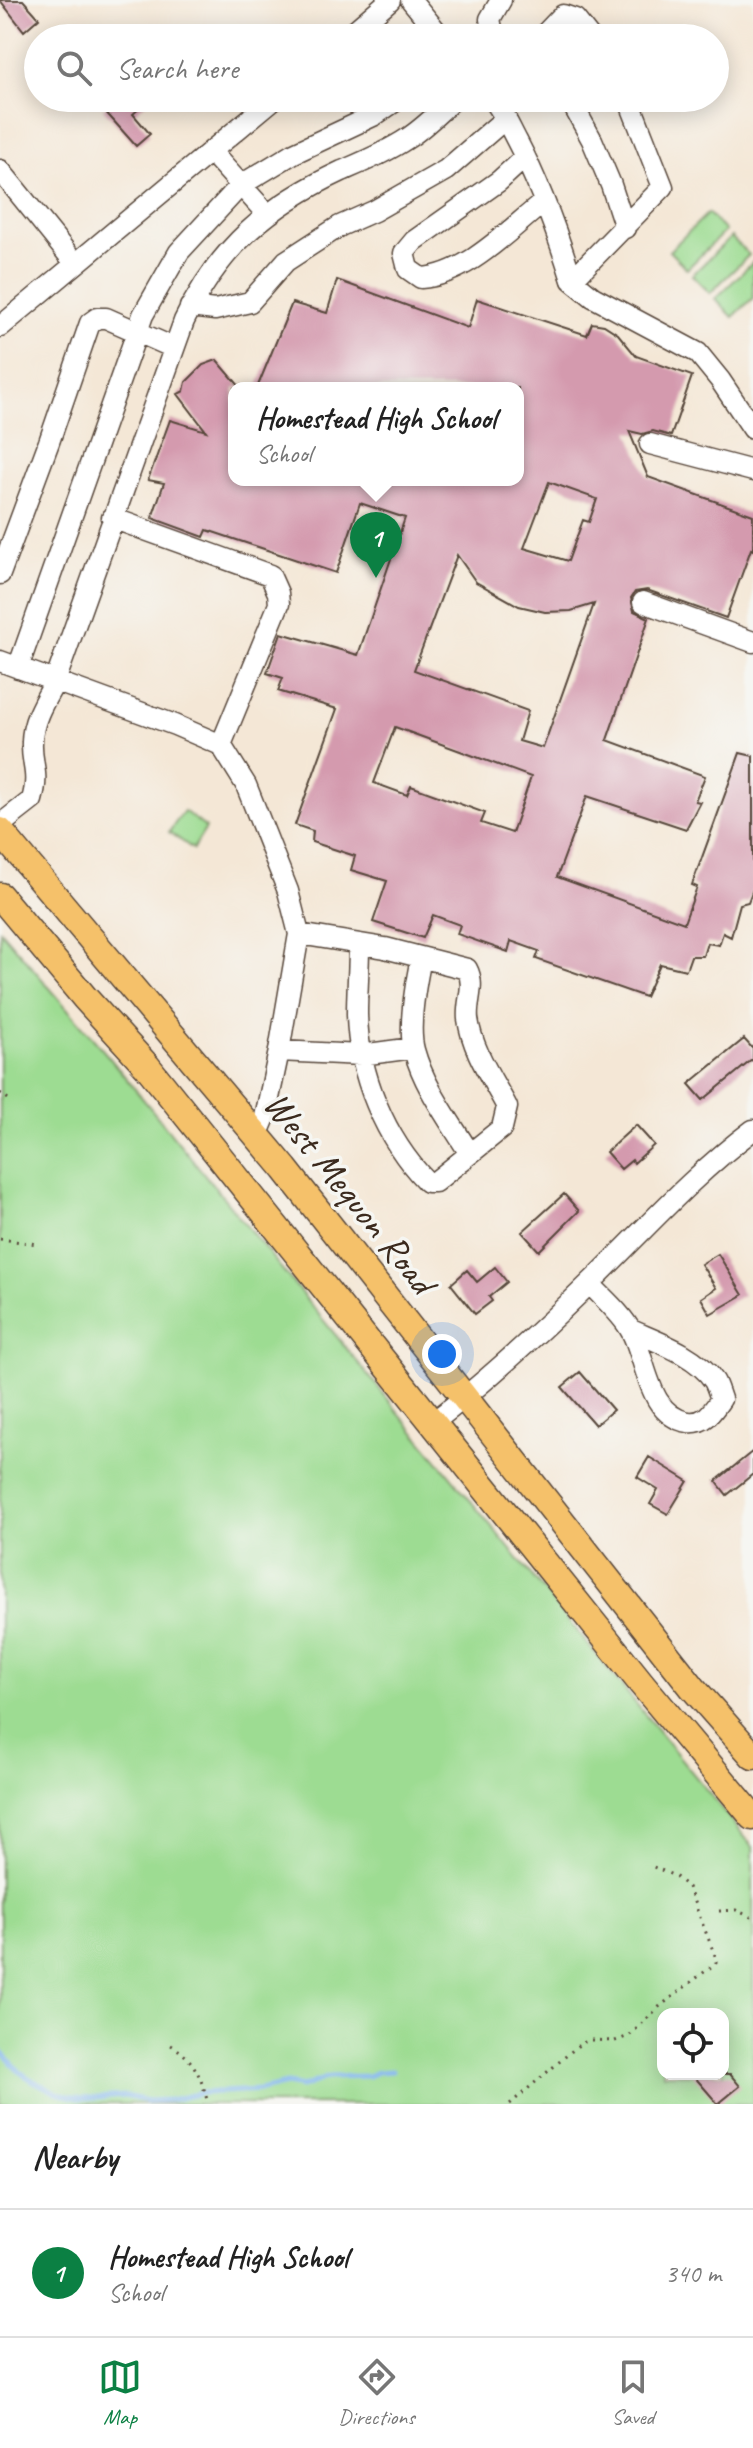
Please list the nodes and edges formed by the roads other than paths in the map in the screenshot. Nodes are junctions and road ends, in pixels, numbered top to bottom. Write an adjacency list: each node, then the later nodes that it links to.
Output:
1 (390, 0): 4 (street)
2 (411, 0): 5 (street)
3 (501, 0): 6 (street)
4 (362, 24)
5 (431, 24)
6 (491, 24)
7 (554, 24): 8 (street)
8 (579, 24)
9 (258, 112): 16 (street)
10 (379, 112): 19 (street)
11 (439, 112): 21 (street)
12 (498, 112): 25 (street)
13 (506, 112): 17 (street)
14 (577, 112): 22 (street)
15 (634, 112): 22 (street)
16 (211, 152): 19 (street); 23 (street)
17 (525, 157): 20 (street); 20 (street)
18 (0, 170): 23 (street)
19 (241, 185): 21 (street); 27 (street)
20 (544, 202): 24 (street)
21 (267, 214): 25 (street)
22 (625, 228): 24 (street)
23 (75, 263): 26 (street)
24 (572, 280): 29 (street)
25 (190, 307): 28 (street)
26 (0, 327)
27 (138, 331): 28 (street); 33 (street); 36 (street)
28 (174, 348): 32 (street)
29 (753, 429)
30 (650, 444): 31 (street)
31 (753, 471)
32 (112, 518): 37 (street); 38 (street)
33 (0, 574)
34 (643, 602): 35 (street)
35 (753, 642)
36 (9, 665): 37 (street)
37 (55, 682): 38 (street); 39 (street)
38 (221, 745): 42 (street)
39 (0, 825)
40 (0, 831): 49 (main road, West Mequon Road)
41 (0, 896): 54 (main road, West Mequon Road)
42 (299, 934): 43 (street); 46 (street)
43 (359, 945): 44 (street); 47 (street)
44 (421, 958): 45 (street); 50 (street)
45 (413, 1048): 47 (street); 50 (street)
46 (279, 1051): 47 (street); 49 (street)
47 (361, 1055): 50 (street)
48 (753, 1130): 51 (street)
49 (257, 1136): 53 (main road, West Mequon Road)
50 (470, 1154)
51 (590, 1284): 52 (street); 53 (street)
52 (631, 1330): 52 (street)
53 (466, 1397): 54 (street); 55 (main road, West Mequon Road)
54 (432, 1423): 56 (main road, West Mequon Road)
55 (753, 1756)
56 (753, 1817)

